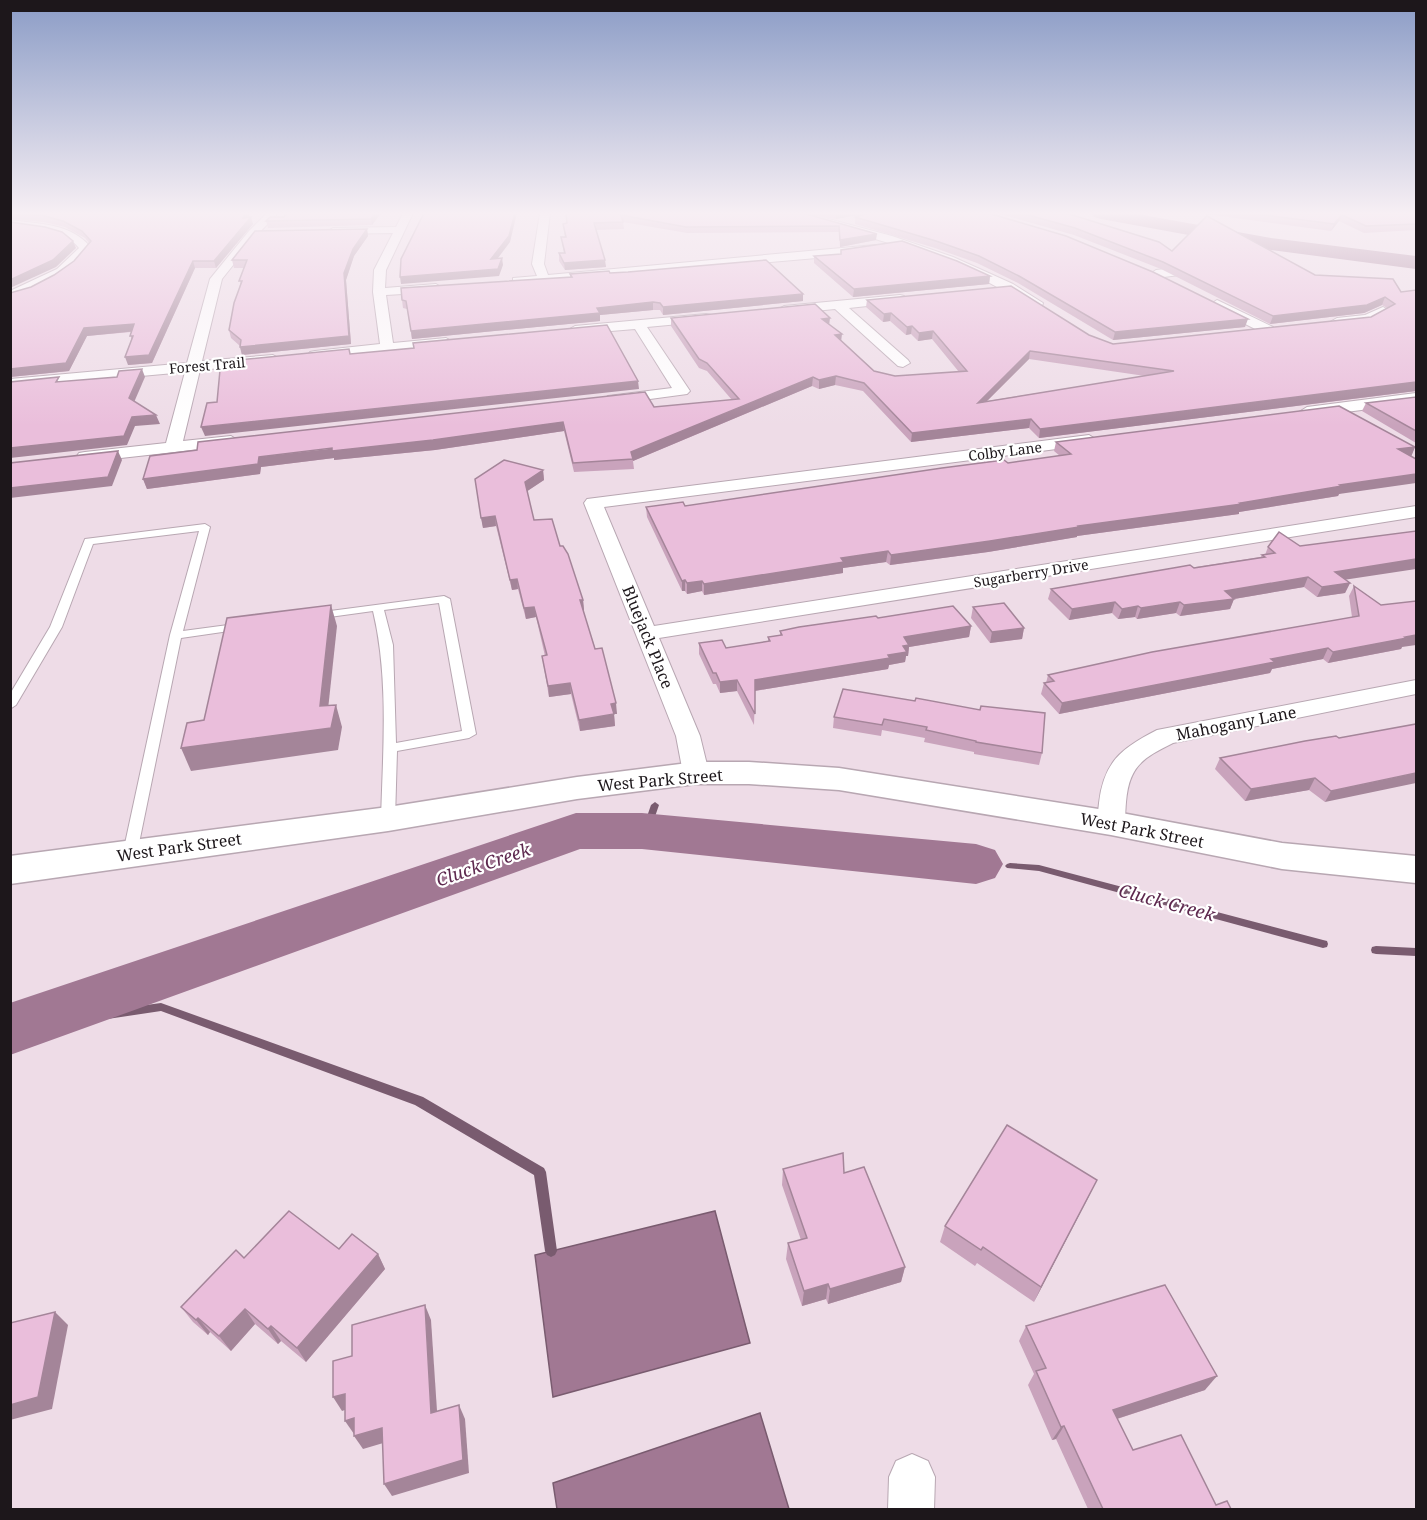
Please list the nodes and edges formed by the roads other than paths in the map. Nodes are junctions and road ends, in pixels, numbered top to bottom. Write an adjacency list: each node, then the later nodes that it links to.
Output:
1 (37, 284): 9 (street)
2 (215, 284): 24 (street)
3 (379, 284): 8 (street)
4 (1005, 284): 6 (street)
5 (450, 286): 8 (street)
6 (1012, 287): 7 (street); 15 (street)
7 (978, 291)
8 (379, 292): 22 (street)
9 (10, 296)
10 (920, 297): 12 (street)
11 (1208, 300): 20 (street)
12 (838, 305): 14 (street); 23 (street)
13 (1383, 311): 18 (street)
14 (768, 312)
15 (1053, 313)
16 (721, 316): 17 (street)
17 (639, 324): 19 (street); 27 (street)
18 (1323, 324)
19 (558, 332)
20 (1245, 332)
21 (455, 341): 22 (street, Forest Trail)
22 (387, 348): 24 (street, Forest Trail)
23 (903, 363)
24 (193, 366): 25 (street, Forest Trail); 33 (street)
25 (10, 384)
26 (1416, 398): 28 (street)
27 (599, 400)
28 (1340, 408): 29 (street); 30 (street)
29 (1292, 414)
30 (1368, 424)
31 (1102, 438): 35 (street, Colby Lane)
32 (244, 439): 33 (street)
33 (173, 447): 34 (street)
34 (69, 458)
35 (593, 503): 40 (street, Bluejack Place)
36 (1416, 512): 40 (street, Sugarberry Drive)
37 (378, 607): 38 (lane); 44 (lane); 44 (lane)
38 (299, 618)
39 (254, 624): 41 (lane)
40 (646, 634): 45 (street, Bluejack Place)
41 (176, 635): 43 (lane); 48 (lane)
42 (1416, 687): 47 (street, Mahogany Lane)
43 (10, 705)
44 (390, 748): 46 (lane)
45 (696, 773): 46 (street, West Park Street); 47 (street, West Park Street)
46 (388, 819): 48 (street, West Park Street)
47 (1111, 823): 50 (street, West Park Street)
48 (130, 853): 49 (street, West Park Street)
49 (10, 870)
50 (1416, 870)

